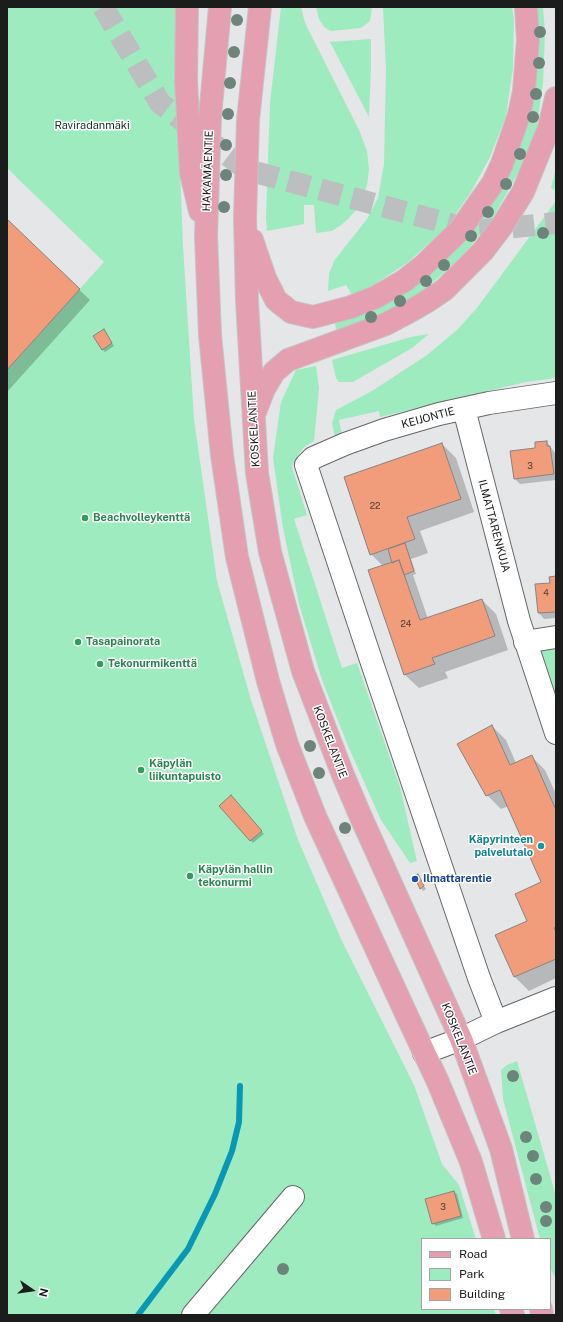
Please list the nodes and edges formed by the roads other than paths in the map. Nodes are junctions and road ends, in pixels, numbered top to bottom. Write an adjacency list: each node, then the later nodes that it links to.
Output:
1 (187, 7): 7 (main road)
2 (220, 7): 7 (main road, HAKAMÄENTIE)
3 (260, 7): 6 (main road)
4 (526, 7): 6 (main road)
5 (556, 98): 10 (main road)
6 (245, 218): 10 (main road, KOSKELANTIE)
7 (206, 236): 17 (main road, HAKAMÄENTIE)
8 (556, 393): 9 (street, KEIJONTIE)
9 (464, 409): 12 (street, ILMATTARENKUJA); 15 (street, KEIJONTIE)
10 (253, 416): 16 (main road, KOSKELANTIE)
11 (556, 637): 12 (street)
12 (525, 642): 13 (street, ILMATTARENKUJA)
13 (556, 733)
14 (556, 998): 15 (street)
15 (496, 1022): 16 (street)
16 (461, 1039): 17 (street); 20 (main road, KOSKELANTIE)
17 (424, 1053): 19 (main road)
18 (293, 1197): 21 (street)
19 (494, 1238)
20 (523, 1238)
21 (193, 1315)

